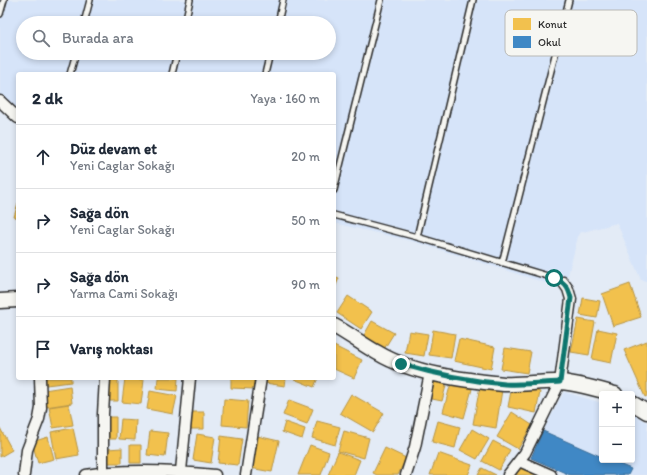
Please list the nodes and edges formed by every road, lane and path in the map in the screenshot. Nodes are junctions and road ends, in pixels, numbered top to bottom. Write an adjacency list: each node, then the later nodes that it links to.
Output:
1 (4, 0): 9 (lane)
2 (90, 0): 10 (lane)
3 (190, 0): 11 (lane)
4 (283, 0): 12 (lane)
5 (381, 0): 22 (lane)
6 (473, 0): 24 (lane)
7 (569, 0): 8 (lane)
8 (566, 10)
9 (0, 14)
10 (86, 16)
11 (187, 16)
12 (280, 16)
13 (555, 56): 25 (lane)
14 (74, 60): 17 (lane)
15 (175, 60): 18 (lane)
16 (268, 60): 19 (lane)
17 (71, 72)
18 (172, 72)
19 (265, 72)
20 (0, 101): 21 (street)
21 (16, 116)
22 (336, 182)
23 (336, 216): 24 (lane)
24 (417, 237): 25 (lane)
25 (502, 262): 26 (lane)
26 (563, 282): 35 (street)
27 (16, 300): 28 (street)
28 (0, 301)
29 (336, 327): 30 (street)
30 (430, 372): 35 (street); 46 (street)
31 (40, 380): 42 (street)
32 (105, 380): 41 (street)
33 (190, 380): 40 (street)
34 (261, 380): 45 (street)
35 (560, 382): 36 (street); 39 (street)
36 (605, 391)
37 (635, 405): 38 (street)
38 (647, 412)
39 (519, 461): 47 (street); 48 (street)
40 (181, 471): 41 (street); 44 (street)
41 (103, 472): 43 (street)
42 (24, 475)
43 (86, 475)
44 (215, 475)
45 (246, 475)
46 (406, 475)
47 (508, 475)
48 (551, 475)

